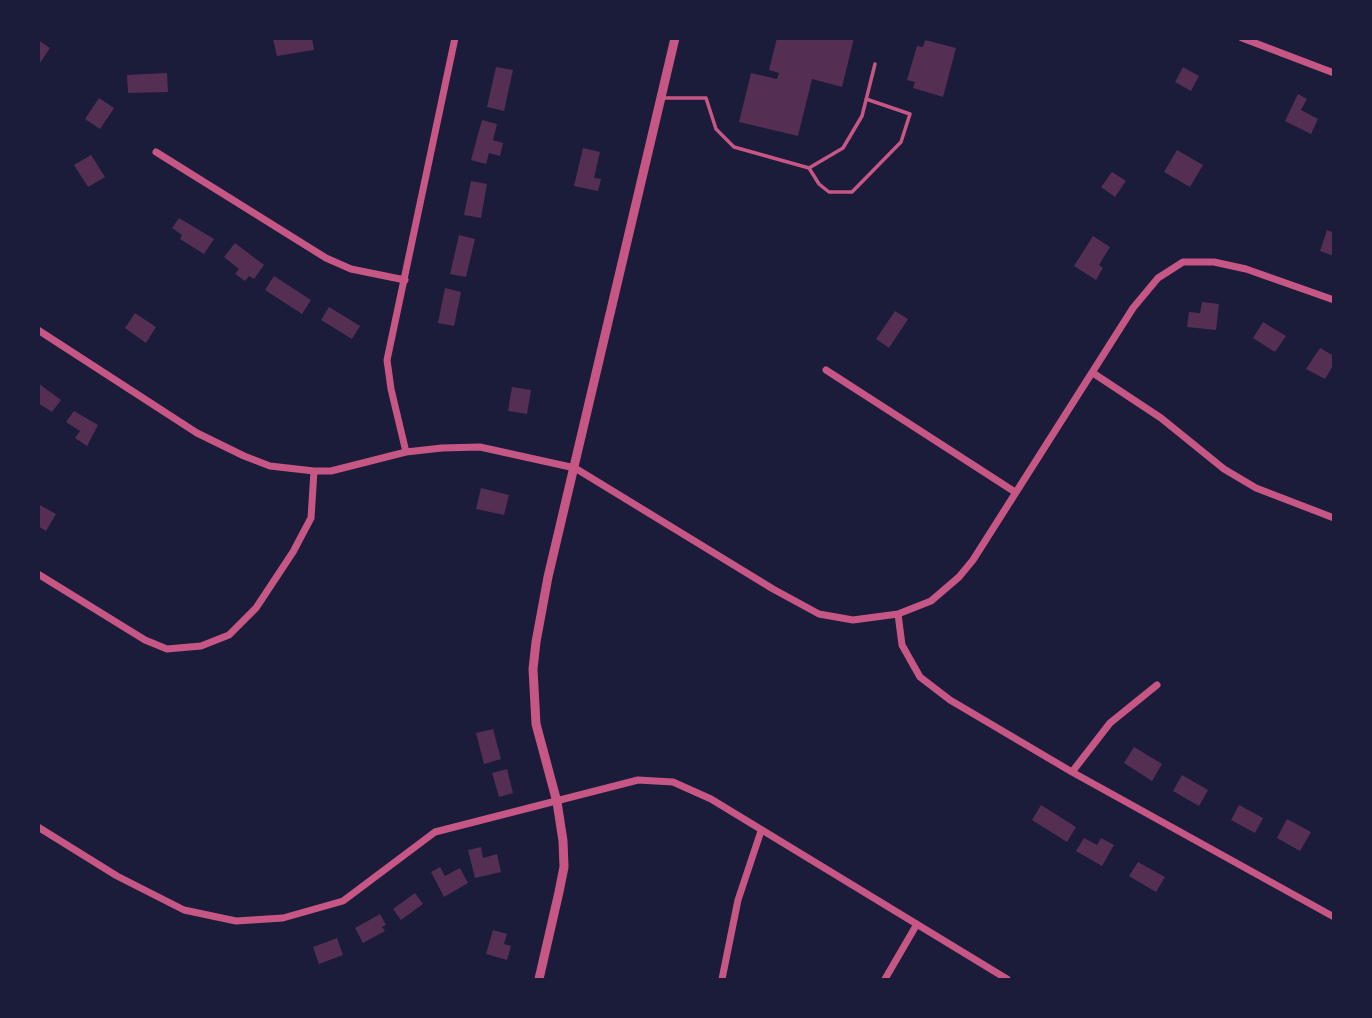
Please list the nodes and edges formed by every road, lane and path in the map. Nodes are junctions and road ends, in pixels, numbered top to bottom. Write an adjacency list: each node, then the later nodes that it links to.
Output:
1 (455, 38): 10 (street)
2 (675, 38): 6 (street)
3 (1242, 38): 5 (street)
4 (875, 64): 7 (lane)
5 (1334, 72)
6 (661, 98): 9 (lane); 16 (street)
7 (866, 99): 9 (lane); 9 (lane)
8 (156, 152): 10 (street)
9 (809, 168)
10 (405, 280): 15 (street)
11 (1334, 299): 14 (street)
12 (38, 330): 17 (street)
13 (826, 370): 18 (street)
14 (1093, 373): 18 (street); 19 (street)
15 (406, 452): 16 (street); 17 (street)
16 (575, 468): 21 (street); 24 (street)
17 (314, 471): 20 (street)
18 (1014, 492): 21 (street)
19 (1334, 518)
20 (38, 574)
21 (898, 614): 23 (street)
22 (1157, 685): 23 (street)
23 (1072, 772): 27 (street)
24 (557, 802): 25 (street); 26 (street); 29 (street)
25 (38, 827)
26 (761, 831): 28 (street); 30 (street)
27 (1334, 917)
28 (917, 924): 31 (street); 32 (street)
29 (539, 979)
30 (722, 979)
31 (885, 979)
32 (1007, 979)

